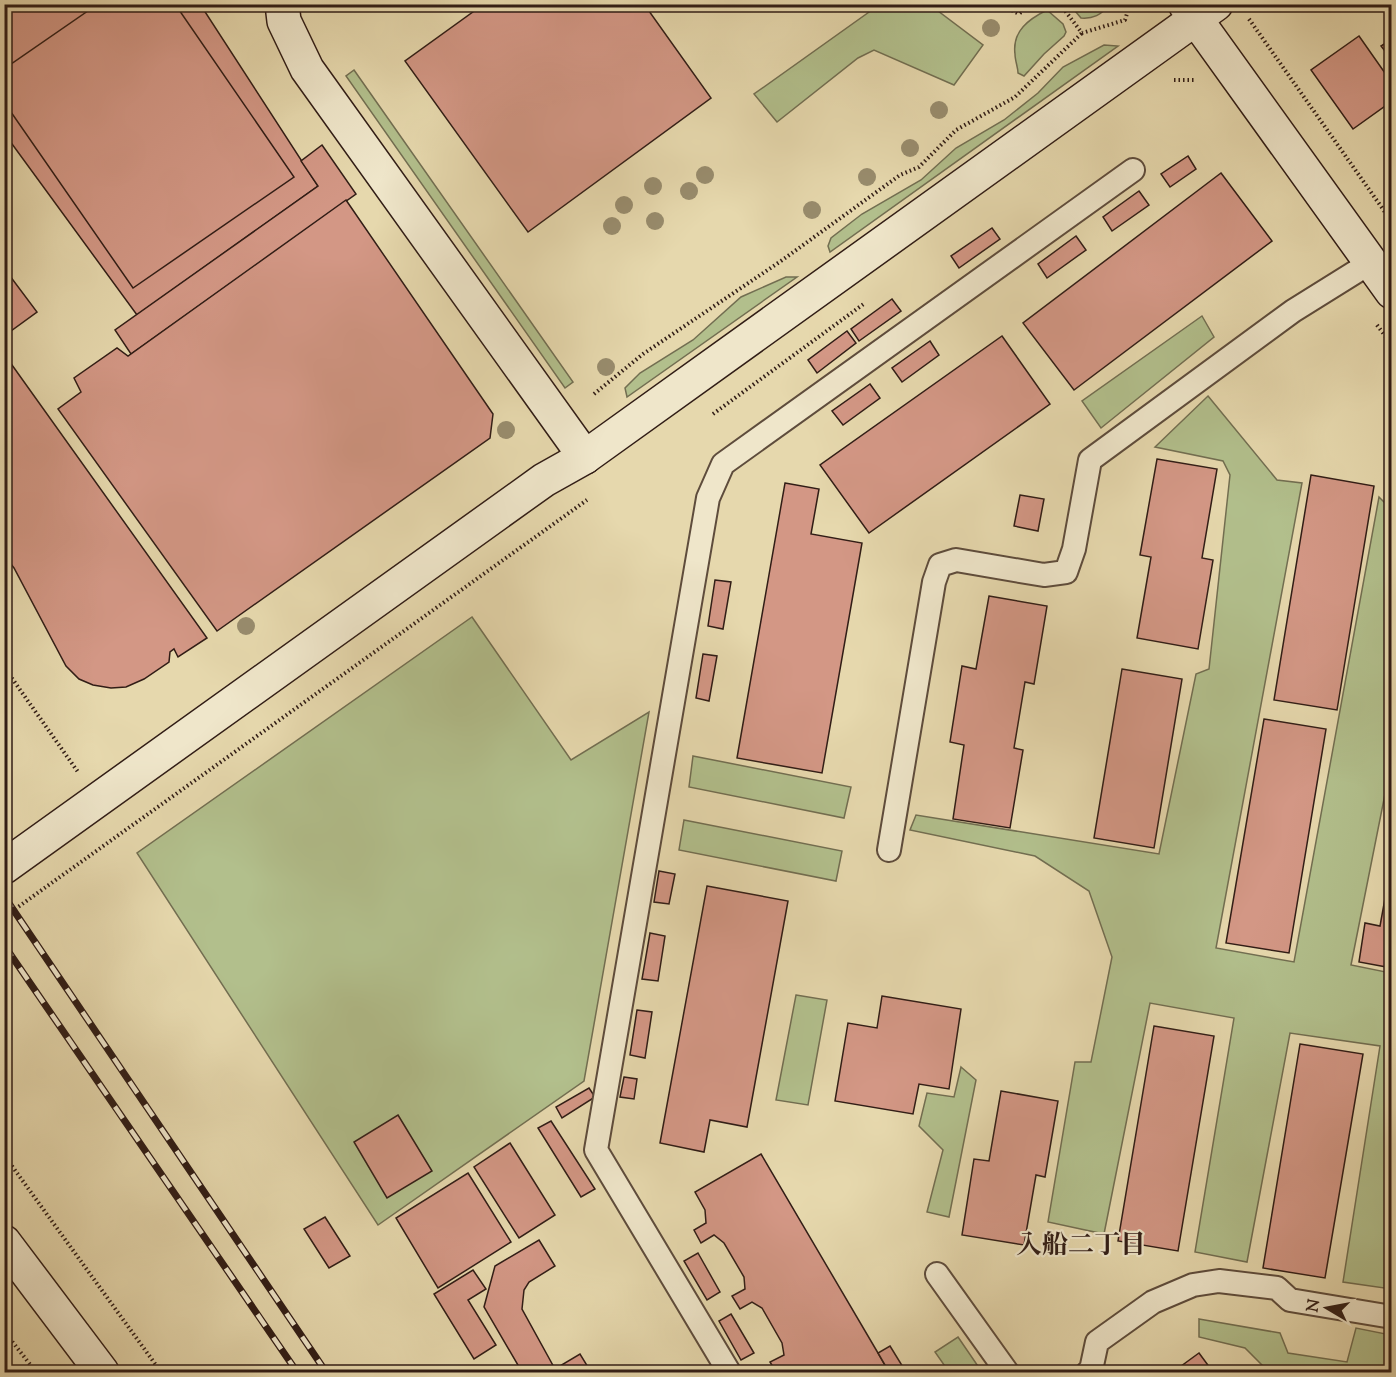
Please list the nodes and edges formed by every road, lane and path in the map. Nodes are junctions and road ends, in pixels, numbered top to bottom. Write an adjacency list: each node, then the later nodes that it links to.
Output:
1 (282, 4): 18 (street)
2 (1000, 4): 3 (path)
3 (1030, 4)
4 (1060, 4): 8 (path)
5 (1130, 4): 8 (path)
6 (1199, 9): 13 (street); 18 (street)
7 (1251, 23): 12 (path)
8 (1082, 33): 16 (path)
9 (1170, 81): 10 (path)
10 (1204, 87)
11 (1133, 170): 33 (lane)
12 (1392, 222)
13 (1370, 263): 14 (street); 22 (lane)
14 (1392, 292)
15 (867, 302): 17 (path)
16 (594, 394)
17 (713, 414)
18 (585, 457): 23 (street)
19 (593, 495): 24 (path)
20 (4, 667): 21 (path)
21 (79, 773)
22 (889, 850)
23 (4, 867)
24 (4, 917)
25 (4, 1155): 32 (path)
26 (4, 1242): 31 (street)
27 (937, 1274): 34 (lane)
28 (1392, 1317): 35 (lane)
29 (4, 1331): 30 (path)
30 (36, 1372)
31 (102, 1372)
32 (161, 1372)
33 (729, 1372)
34 (1007, 1372)
35 (1088, 1372)

